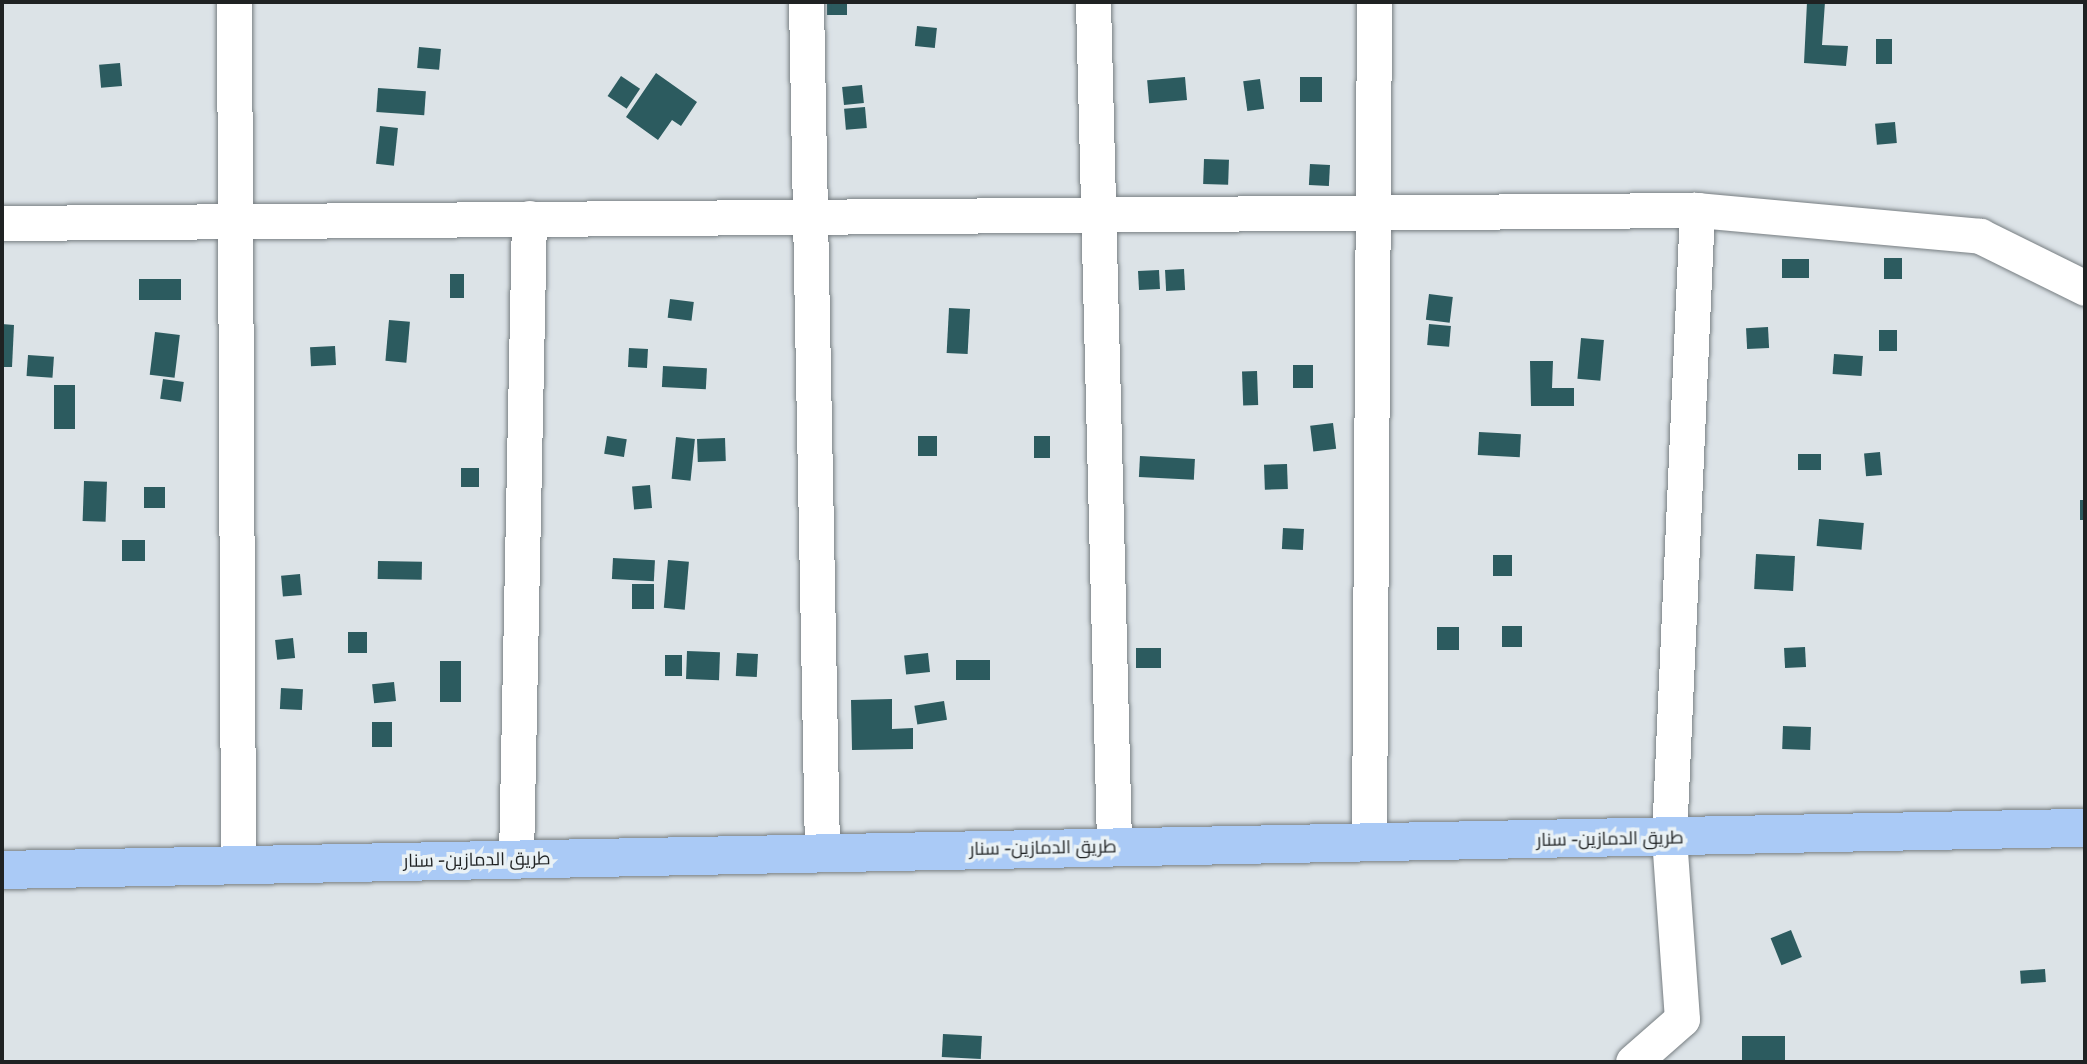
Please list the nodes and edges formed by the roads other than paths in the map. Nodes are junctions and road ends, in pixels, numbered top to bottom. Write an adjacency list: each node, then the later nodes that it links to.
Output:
1 (234, 2): 10 (street)
2 (806, 2): 8 (street)
3 (1093, 2): 7 (street)
4 (1374, 2): 6 (street)
5 (1698, 210): 6 (street); 12 (street); 14 (street)
6 (1372, 211): 7 (street); 15 (street)
7 (1098, 214): 8 (street); 16 (street)
8 (810, 216): 9 (street); 17 (street)
9 (529, 218): 10 (street); 18 (street)
10 (235, 221): 11 (street); 19 (street)
11 (2, 223)
12 (2085, 288)
13 (2085, 828): 14 (highway, طريق الدمازين- سنار)
14 (1669, 837): 15 (highway, طريق الدمازين- سنار); 21 (street)
15 (1369, 842): 16 (highway, طريق الدمازين- سنار)
16 (1114, 846): 17 (highway, طريق الدمازين- سنار)
17 (822, 851): 18 (highway, طريق الدمازين- سنار)
18 (516, 858): 19 (highway, طريق الدمازين- سنار)
19 (238, 864): 20 (highway, طريق الدمازين- سنار)
20 (2, 870)
21 (1633, 1062)

